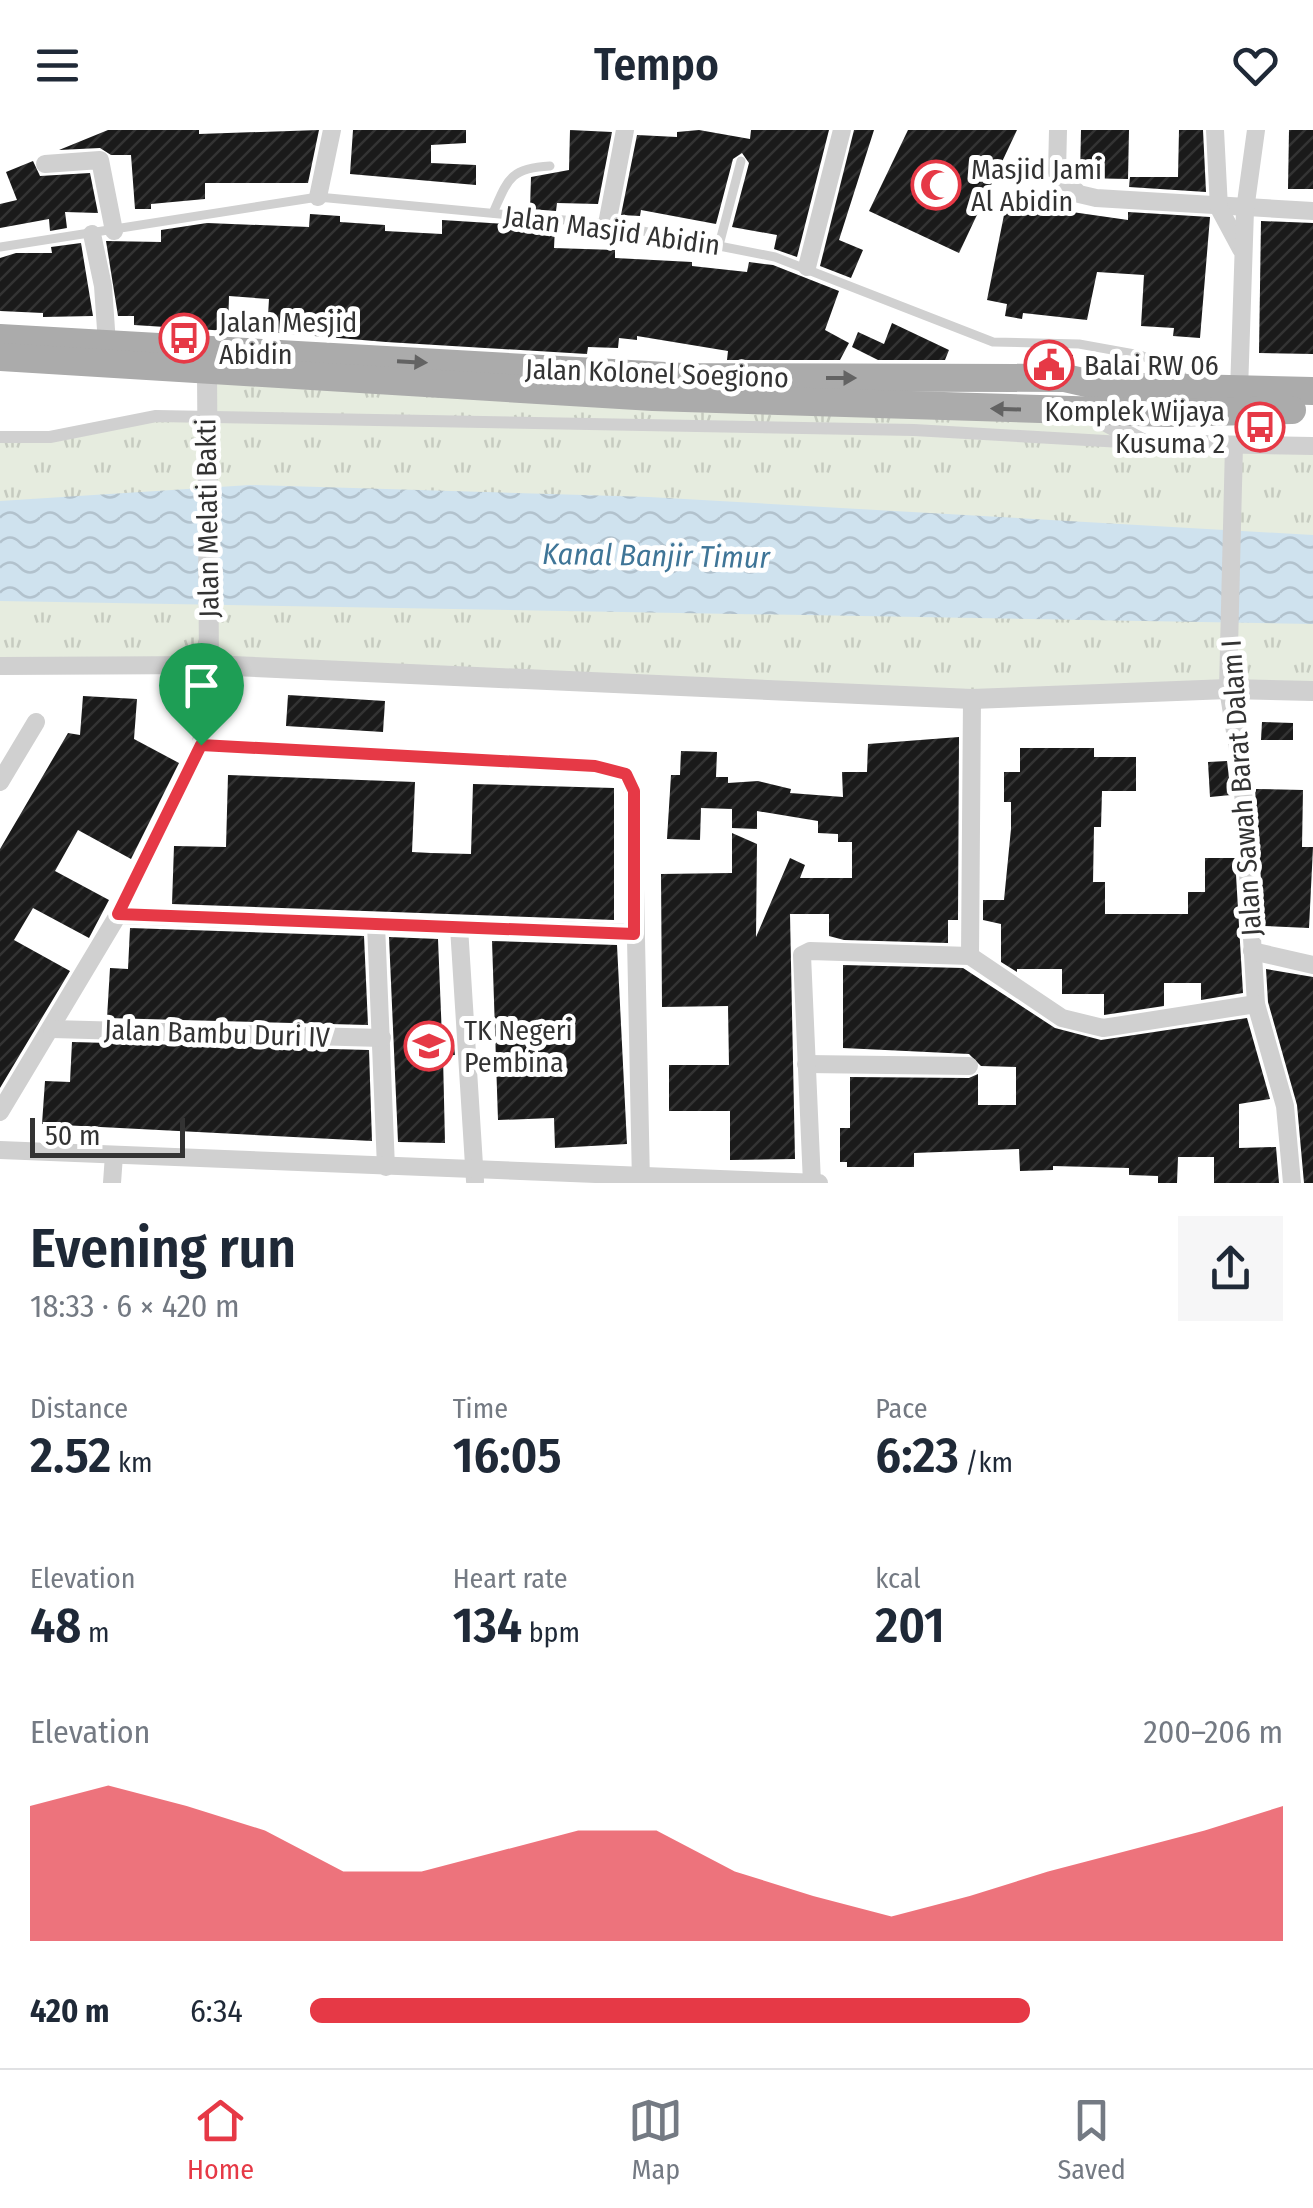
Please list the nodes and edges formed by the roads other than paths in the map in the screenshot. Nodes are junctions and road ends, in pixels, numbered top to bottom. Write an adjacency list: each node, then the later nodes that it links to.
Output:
1 (332, 130): 10 (street)
2 (624, 130): 15 (street)
3 (842, 130): 21 (street)
4 (1058, 130): 11 (street)
5 (1216, 130): 11 (street)
6 (1256, 130): 12 (street)
7 (741, 161): 18 (lane)
8 (45, 164): 16 (street)
9 (550, 166): 14 (lane)
10 (318, 197): 14 (lane, Jalan Masjid Abidin); 16 (lane, Jalan Masjid Abidin)
11 (1219, 208): 12 (street); 20 (street)
12 (1246, 210): 13 (street); 20 (street)
13 (1313, 210)
14 (493, 213): 15 (lane, Jalan Masjid Abidin)
15 (607, 224): 18 (lane, Jalan Masjid Abidin)
16 (114, 231): 17 (lane, Jalan Masjid Abidin)
17 (92, 234): 19 (lane, Jalan Masjid Abidin); 23 (street)
18 (719, 245): 21 (lane, Jalan Masjid Abidin)
19 (0, 248)
20 (1243, 252): 27 (street)
21 (807, 267): 26 (lane, Jalan Masjid Abidin)
22 (0, 338): 23 (main road, Jalan Kolonel Soegiono)
23 (107, 344): 26 (main road, Jalan Kolonel Soegiono, one-way to 26)
24 (0, 358): 25 (main road, Jalan Kolonel Soegiono)
25 (207, 371): 30 (main road, Jalan Kolonel Soegiono, one-way to 25); 31 (street, Jalan Melati Bakti)
26 (1179, 389): 27 (main road, Jalan Kolonel Soegiono)
27 (1239, 391): 28 (main road, Jalan Kolonel Soegiono)
28 (1313, 391)
29 (1313, 409): 30 (main road, Jalan Kolonel Soegiono)
30 (1080, 411): 33 (street)
31 (206, 418): 32 (street); 33 (street); 37 (street, Jalan Melati Bakti)
32 (0, 437)
33 (1144, 443): 35 (street)
34 (1313, 446): 35 (street)
35 (1234, 454): 38 (street, Jalan Sawah Barat Dalam I)
36 (0, 666): 37 (street)
37 (208, 671): 40 (street); 42 (street)
38 (1228, 689): 39 (street); 40 (street); 48 (street, Jalan Sawah Barat Dalam I)
39 (1313, 691)
40 (972, 699): 49 (street)
41 (36, 722): 43 (street)
42 (201, 736): 44 (street); 47 (street)
43 (0, 782)
44 (118, 914): 45 (street); 52 (street)
45 (376, 924): 46 (street); 53 (street)
46 (459, 927): 47 (street); 60 (street)
47 (634, 934): 61 (street)
48 (1252, 951): 50 (street); 51 (street, Jalan Sawah Barat Dalam I)
49 (970, 956): 51 (street); 54 (street)
50 (1313, 966)
51 (1256, 1004): 64 (street, Jalan Sawah Barat Dalam I)
52 (52, 1029): 53 (street, Jalan Bambu Duri IV); 56 (street)
53 (382, 1038): 59 (street)
54 (806, 1064): 55 (street); 63 (street)
55 (968, 1066)
56 (0, 1112)
57 (0, 1150): 58 (street)
58 (114, 1155): 59 (street); 62 (street)
59 (386, 1167): 60 (street)
60 (475, 1177): 61 (street)
61 (641, 1180): 63 (street)
62 (112, 1183)
63 (814, 1183)
64 (1292, 1183)

